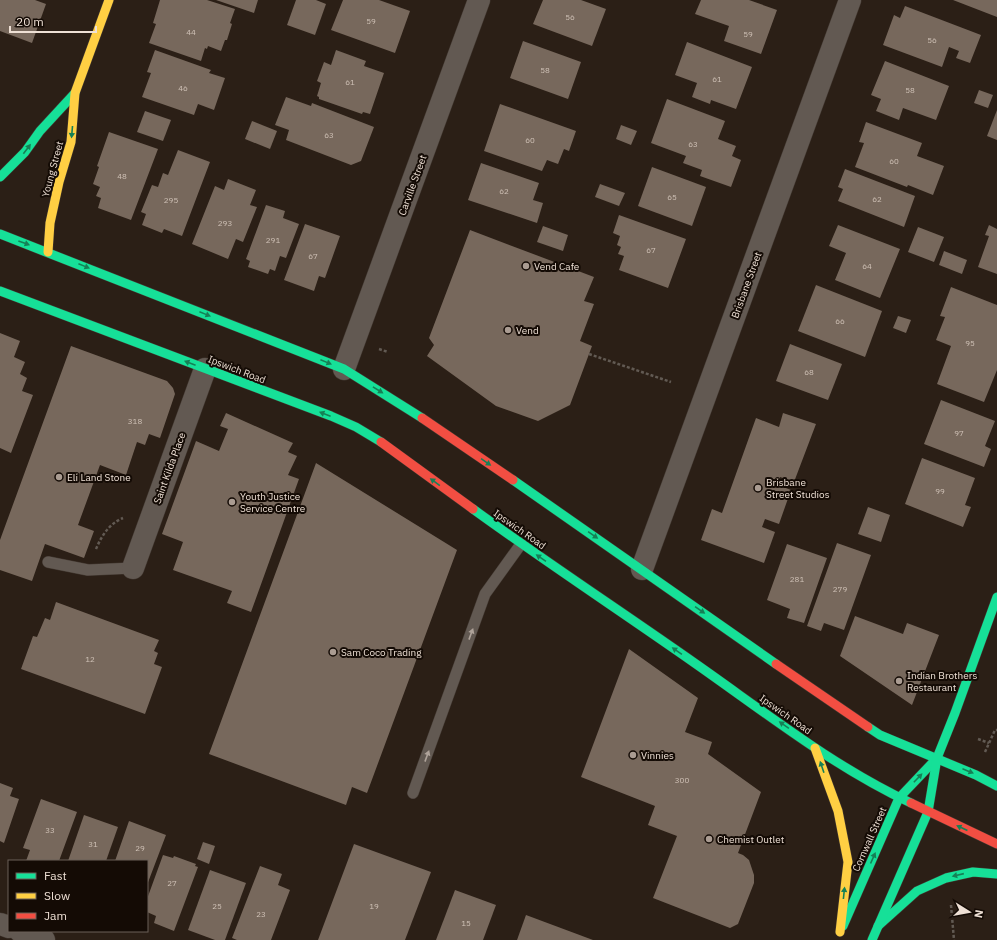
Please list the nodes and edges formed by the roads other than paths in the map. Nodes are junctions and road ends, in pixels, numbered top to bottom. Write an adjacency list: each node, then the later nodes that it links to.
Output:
1 (109, 0): 4 (main road, Young Street)
2 (479, 0): 10 (street, Carville Street)
3 (850, 0): 14 (street, Brisbane Street)
4 (75, 93): 5 (main road, Young Street, one-way to 4); 7 (main road, Young Street, one-way to 7)
5 (0, 177)
6 (0, 234): 7 (main road, one-way to 7)
7 (48, 252): 10 (main road, one-way to 10)
8 (0, 291): 9 (main road, Ipswich Road, one-way to 8)
9 (205, 369): 11 (main road, Ipswich Road, one-way to 9); 13 (street, Saint Kilda Place)
10 (344, 369): 14 (main road, one-way to 14)
11 (521, 544): 16 (main road, Ipswich Road, one-way to 11); 19 (lane, one-way to 11)
12 (48, 562): 13 (lane)
13 (133, 568)
14 (642, 569): 17 (main road, one-way to 17)
15 (997, 597): 17 (main road, Cornwall Street)
16 (816, 748): 20 (main road, Ipswich Road); 26 (main road, one-way to 16)
17 (937, 758): 18 (main road, one-way to 18); 20 (main road, Cornwall Street, one-way to 17); 21 (main road, Cornwall Street)
18 (997, 786)
19 (413, 793)
20 (899, 798): 21 (main road, Ipswich Road); 26 (main road, Cornwall Street, one-way to 20)
21 (928, 812): 22 (main road, Ipswich Road, one-way to 21); 24 (main road, Cornwall Street)
22 (997, 844)
23 (997, 874): 24 (main road, one-way to 24)
24 (878, 926): 28 (main road, Cornwall Street)
25 (23, 932): 27 (street)
26 (839, 936)
27 (44, 940)
28 (872, 940)

